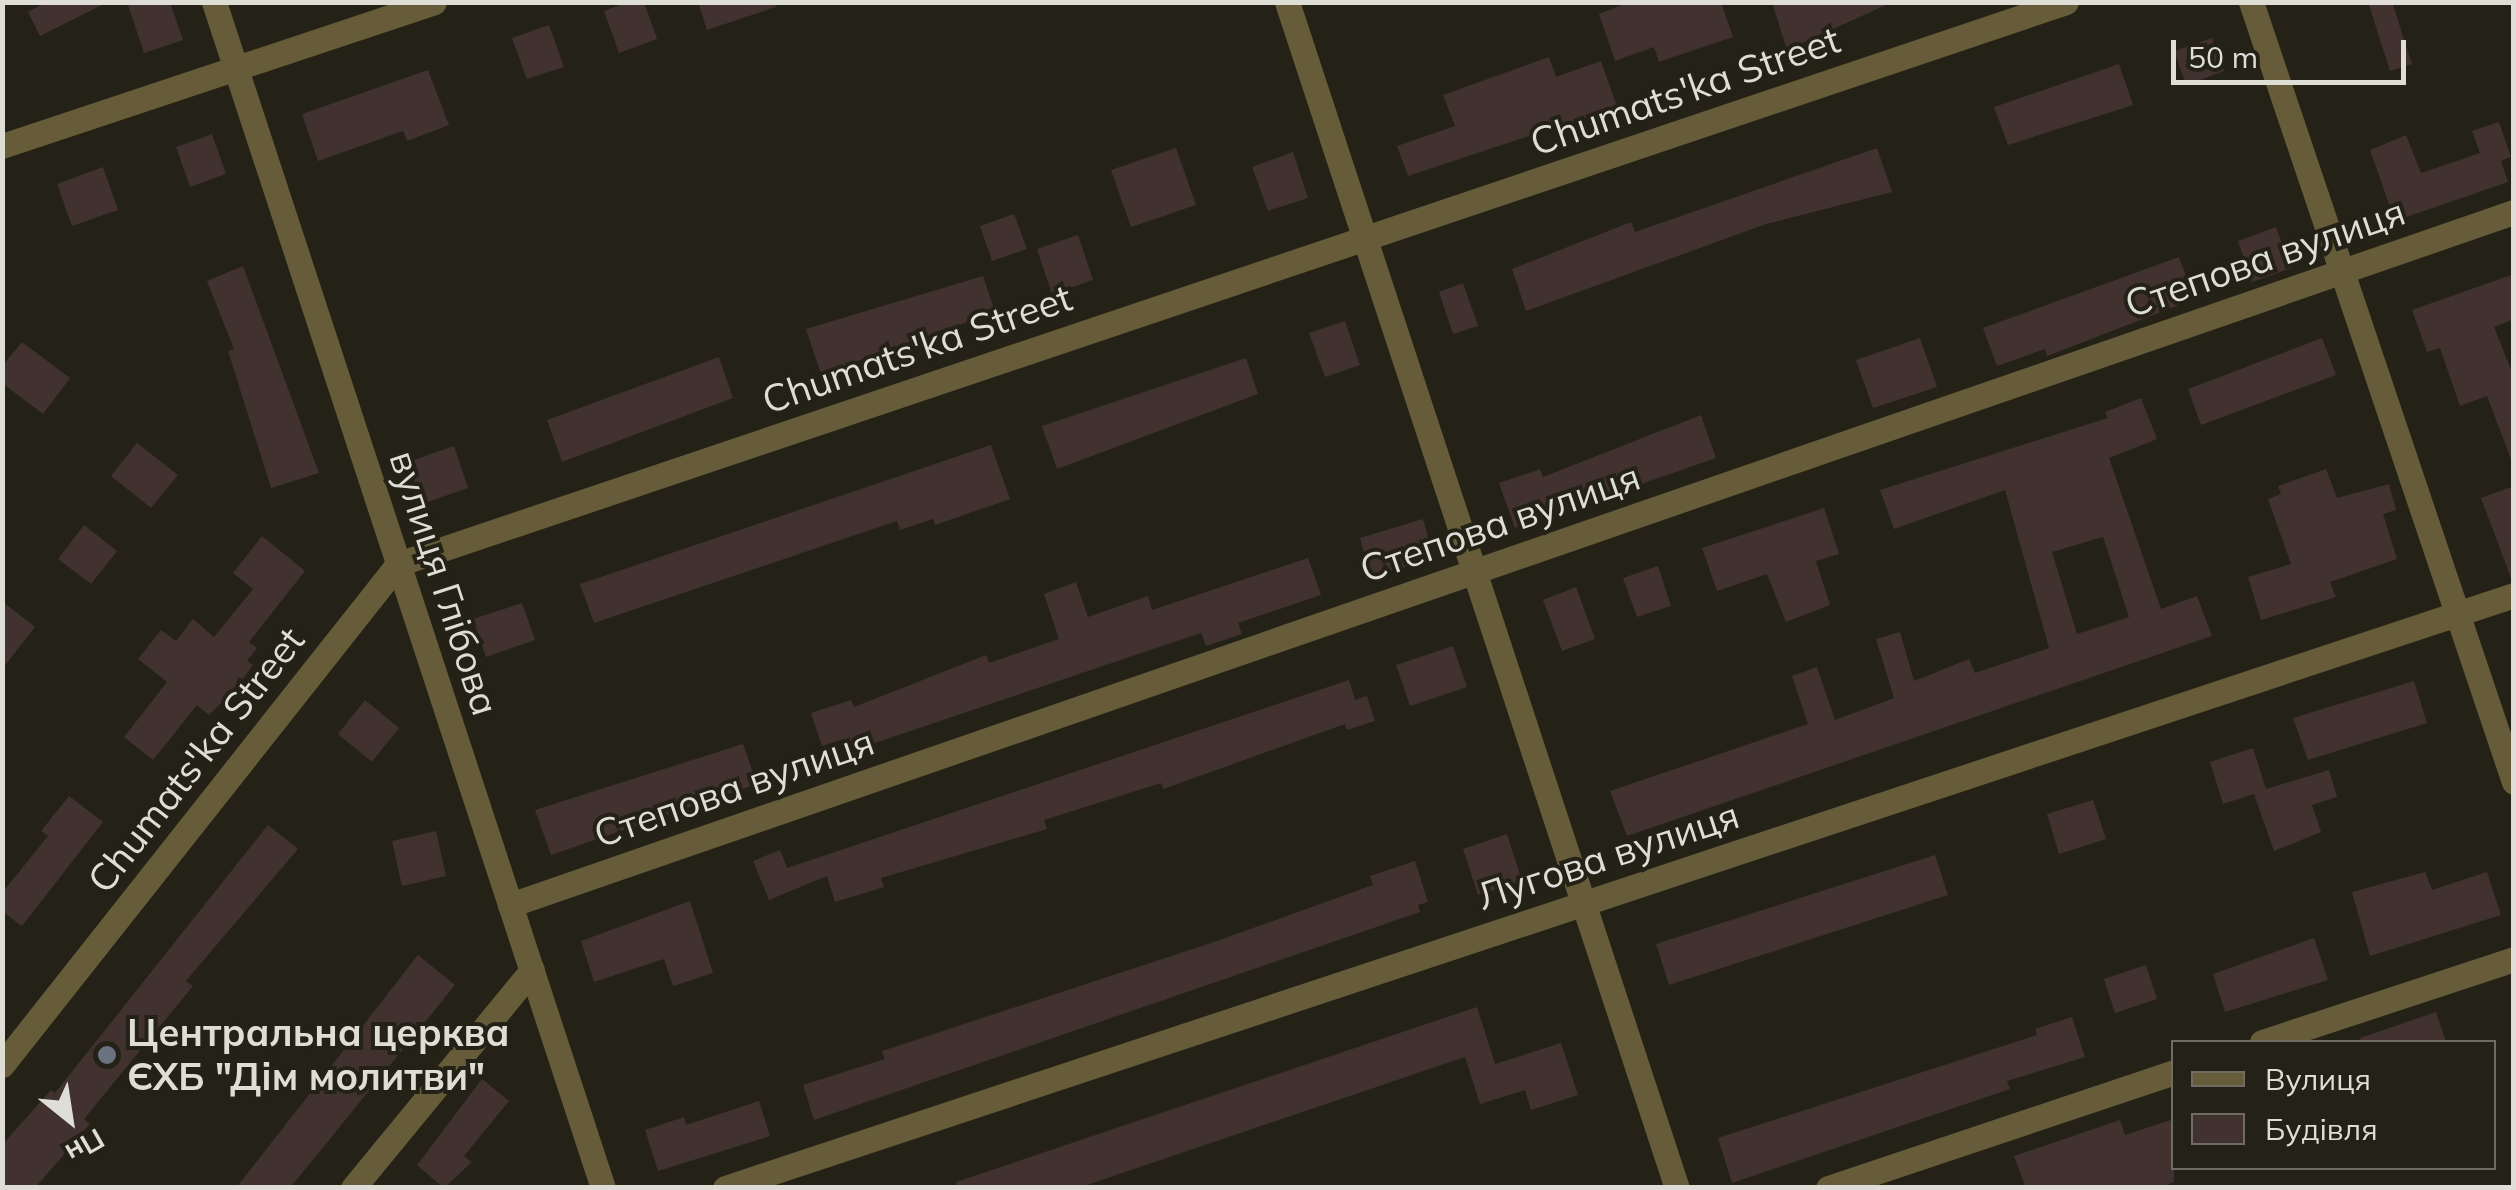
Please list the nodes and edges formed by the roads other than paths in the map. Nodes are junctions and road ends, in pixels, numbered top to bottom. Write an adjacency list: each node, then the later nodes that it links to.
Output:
1 (214, 2): 6 (street, вулиця Глібова)
2 (434, 2): 6 (street)
3 (1286, 2): 9 (street)
4 (2066, 2): 9 (street, Chumats'ka Street)
5 (2251, 2): 10 (street)
6 (236, 68): 7 (street); 11 (street, вулиця Глібова)
7 (2, 146)
8 (2514, 212): 10 (street, Степова вулиця)
9 (1364, 238): 11 (street, Chumats'ka Street); 12 (street)
10 (2342, 271): 12 (street, Степова вулиця); 14 (street)
11 (398, 564): 17 (street, вулиця Глібова); 21 (street, Chumats'ka Street)
12 (1474, 571): 16 (street); 17 (street, Степова вулиця)
13 (2514, 595): 14 (street, Лугова вулиця)
14 (2457, 614): 15 (street); 16 (street, Лугова вулиця)
15 (2514, 782)
16 (1583, 903): 25 (street, Лугова вулиця); 26 (street)
17 (510, 905): 19 (street, вулиця Глібова)
18 (2514, 958): 20 (street)
19 (532, 970): 23 (street); 24 (street, вулиця Глібова)
20 (2268, 1040)
21 (2, 1064)
22 (2171, 1073): 27 (street)
23 (353, 1188)
24 (603, 1188)
25 (726, 1188)
26 (1677, 1188)
27 (1828, 1188)

